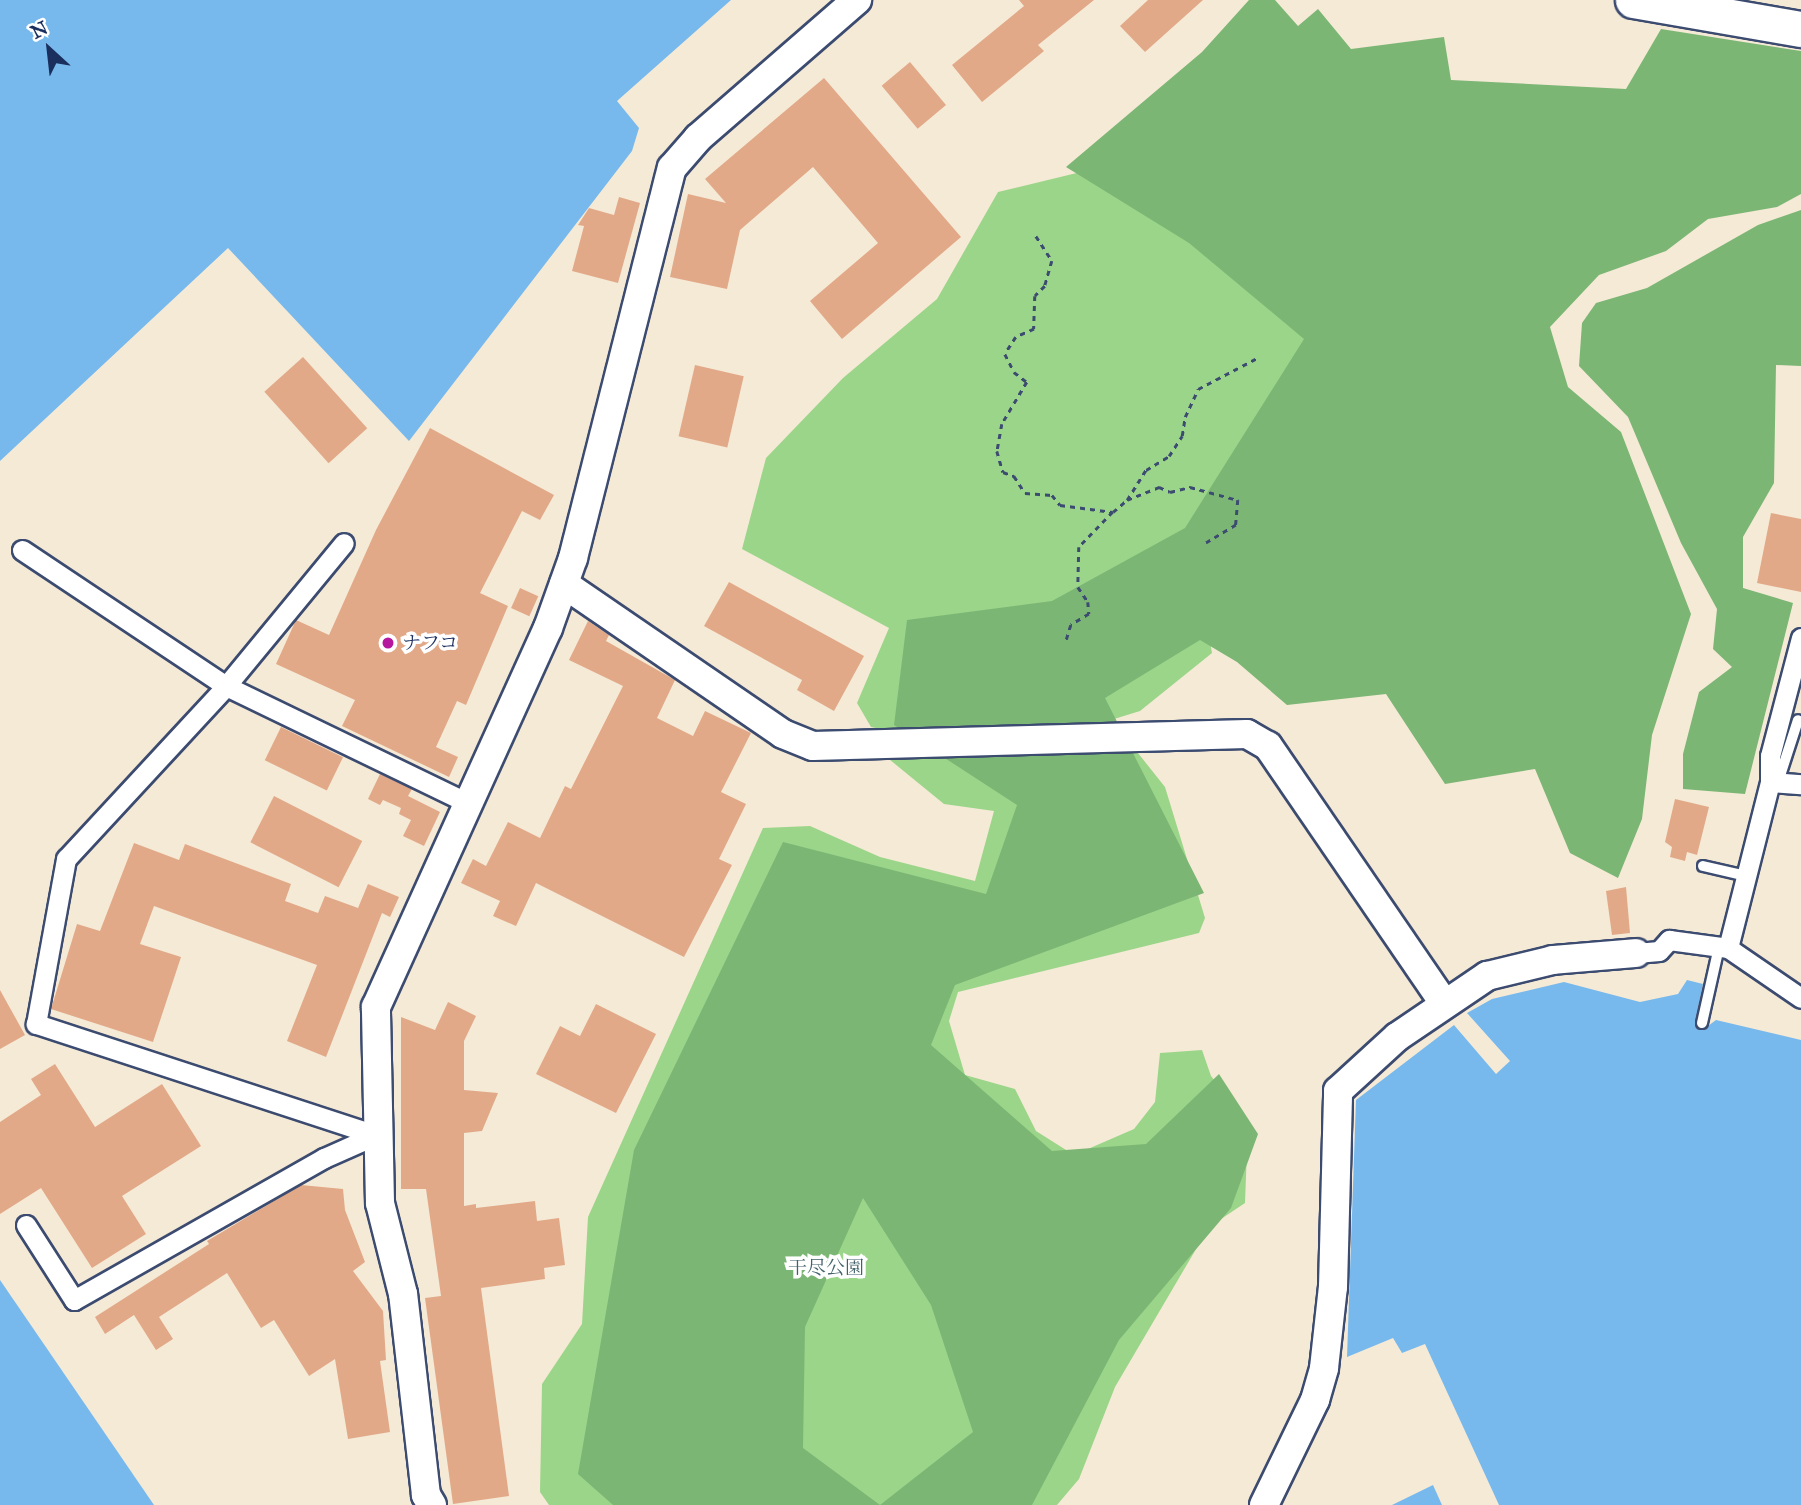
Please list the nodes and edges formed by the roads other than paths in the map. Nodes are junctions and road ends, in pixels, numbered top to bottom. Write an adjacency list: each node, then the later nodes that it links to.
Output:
1 (857, 0): 6 (street)
2 (1633, 0): 3 (highway)
3 (1801, 29)
4 (344, 543): 8 (street)
5 (22, 550): 8 (street)
6 (564, 584): 12 (street); 18 (street)
7 (1801, 638): 10 (street)
8 (226, 686): 12 (street); 20 (street)
9 (1798, 720): 10 (lane)
10 (1774, 782): 11 (street); 14 (street)
11 (1801, 784)
12 (470, 804): 20 (street)
13 (1703, 866): 14 (lane)
14 (1746, 876): 15 (street)
15 (1723, 947): 16 (street); 17 (street); 19 (lane)
16 (1636, 953): 18 (street)
17 (1801, 998)
18 (1443, 1002): 23 (street)
19 (1702, 1023)
20 (376, 1135): 21 (street); 22 (street)
21 (26, 1225)
22 (432, 1505)
23 (1264, 1505)

